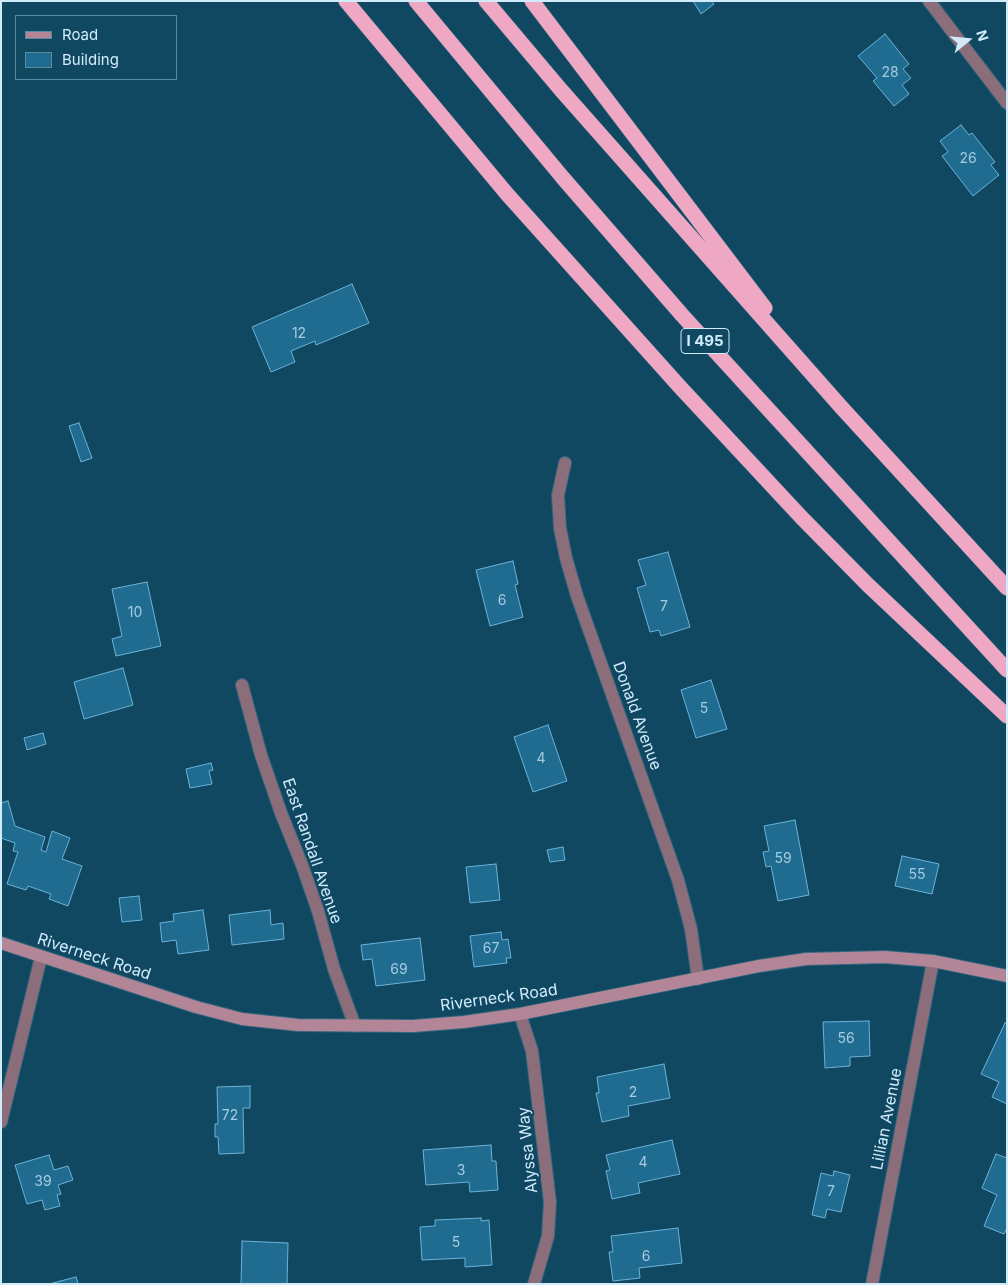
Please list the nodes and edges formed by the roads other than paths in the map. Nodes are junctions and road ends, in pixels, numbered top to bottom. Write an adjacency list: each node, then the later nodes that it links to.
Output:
1 (346, 1): 12 (highway)
2 (416, 1): 10 (highway, I 495)
3 (486, 1): 7 (highway)
4 (532, 1): 7 (highway)
5 (929, 1): 6 (street)
6 (1007, 103)
7 (842, 408): 9 (highway)
8 (565, 463): 17 (street, Donald Avenue)
9 (1007, 588)
10 (1007, 670)
11 (242, 685): 19 (street, East Randall Avenue)
12 (1007, 716)
13 (1, 943): 14 (main road, Riverneck Road)
14 (41, 957): 19 (main road, Riverneck Road); 20 (street)
15 (933, 961): 16 (main road, Riverneck Road); 17 (main road, Riverneck Road); 22 (street, Lillian Avenue)
16 (1007, 976)
17 (698, 979): 18 (main road, Riverneck Road)
18 (520, 1014): 19 (main road, Riverneck Road); 21 (street, Alyssa Way)
19 (355, 1026)
20 (1, 1122)
21 (534, 1284)
22 (872, 1284)

